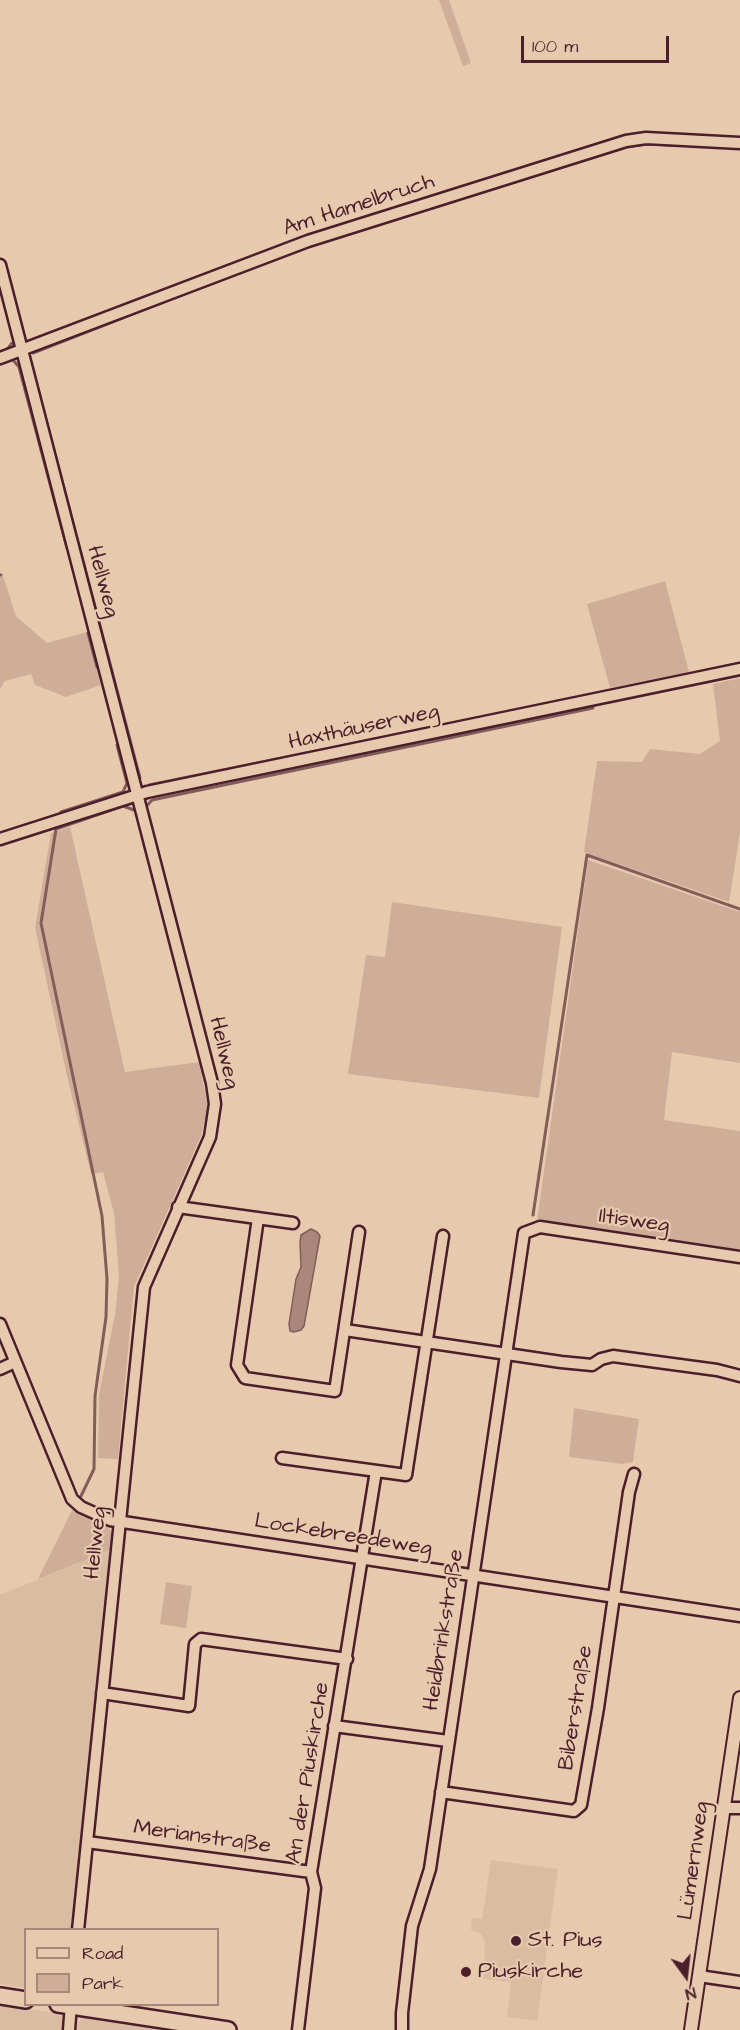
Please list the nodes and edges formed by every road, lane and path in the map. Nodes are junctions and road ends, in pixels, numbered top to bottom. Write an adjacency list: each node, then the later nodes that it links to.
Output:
1 (740, 143): 3 (street, Am Hamelbruch)
2 (0, 265): 3 (street, Hellweg)
3 (22, 351): 4 (street, Am Hamelbruch); 6 (street, Hellweg)
4 (0, 358)
5 (740, 669): 6 (street, Haxthäuserweg)
6 (136, 795): 7 (street, Haxthäuserweg); 8 (street, Hellweg)
7 (0, 839)
8 (178, 1207): 9 (street); 25 (street, Hellweg)
9 (258, 1218): 10 (street); 16 (street)
10 (293, 1223)
11 (359, 1232): 16 (street)
12 (524, 1233): 14 (street, Iltisweg); 18 (street, Heidbrinkstraße)
13 (443, 1236): 17 (street)
14 (740, 1257)
15 (0, 1324): 19 (street, Lockebreedeweg)
16 (345, 1330): 17 (street)
17 (427, 1341): 18 (street); 23 (street)
18 (507, 1353): 21 (street); 27 (street, Heidbrinkstraße)
19 (15, 1362): 20 (street); 25 (street, Lockebreedeweg)
20 (0, 1369)
21 (740, 1376)
22 (282, 1458): 23 (street)
23 (376, 1471): 26 (street, An der Piuskirche)
24 (634, 1474): 28 (street, Biberstraße)
25 (119, 1522): 26 (street, Lockebreedeweg); 31 (street, Hellweg)
26 (363, 1557): 27 (street, Lockebreedeweg); 30 (street, An der Piuskirche)
27 (474, 1575): 28 (street, Lockebreedeweg); 34 (street, Heidbrinkstraße)
28 (614, 1597): 29 (street, Lockebreedeweg); 35 (street, Biberstraße)
29 (740, 1616)
30 (347, 1659): 31 (street); 33 (street, An der Piuskirche)
31 (102, 1693): 38 (street, Hellweg)
32 (740, 1698): 36 (street, Lümernweg)
33 (334, 1726): 34 (street); 39 (street, An der Piuskirche)
34 (448, 1741): 35 (street, Heidbrinkstraße)
35 (441, 1792): 50 (street, Heidbrinkstraße)
36 (724, 1808): 37 (street); 41 (street, Lümernweg)
37 (740, 1808)
38 (87, 1842): 39 (street, Merianstraße); 40 (street, Hellweg)
39 (311, 1872): 49 (street, An der Piuskirche)
40 (78, 1928)
41 (699, 1976): 42 (street); 51 (street, Lümernweg)
42 (740, 1982)
43 (0, 1996): 44 (main road)
44 (24, 2000)
45 (67, 2006): 47 (street)
46 (73, 2006): 48 (main road)
47 (69, 2030)
48 (228, 2030)
49 (298, 2030)
50 (402, 2030)
51 (691, 2030)

